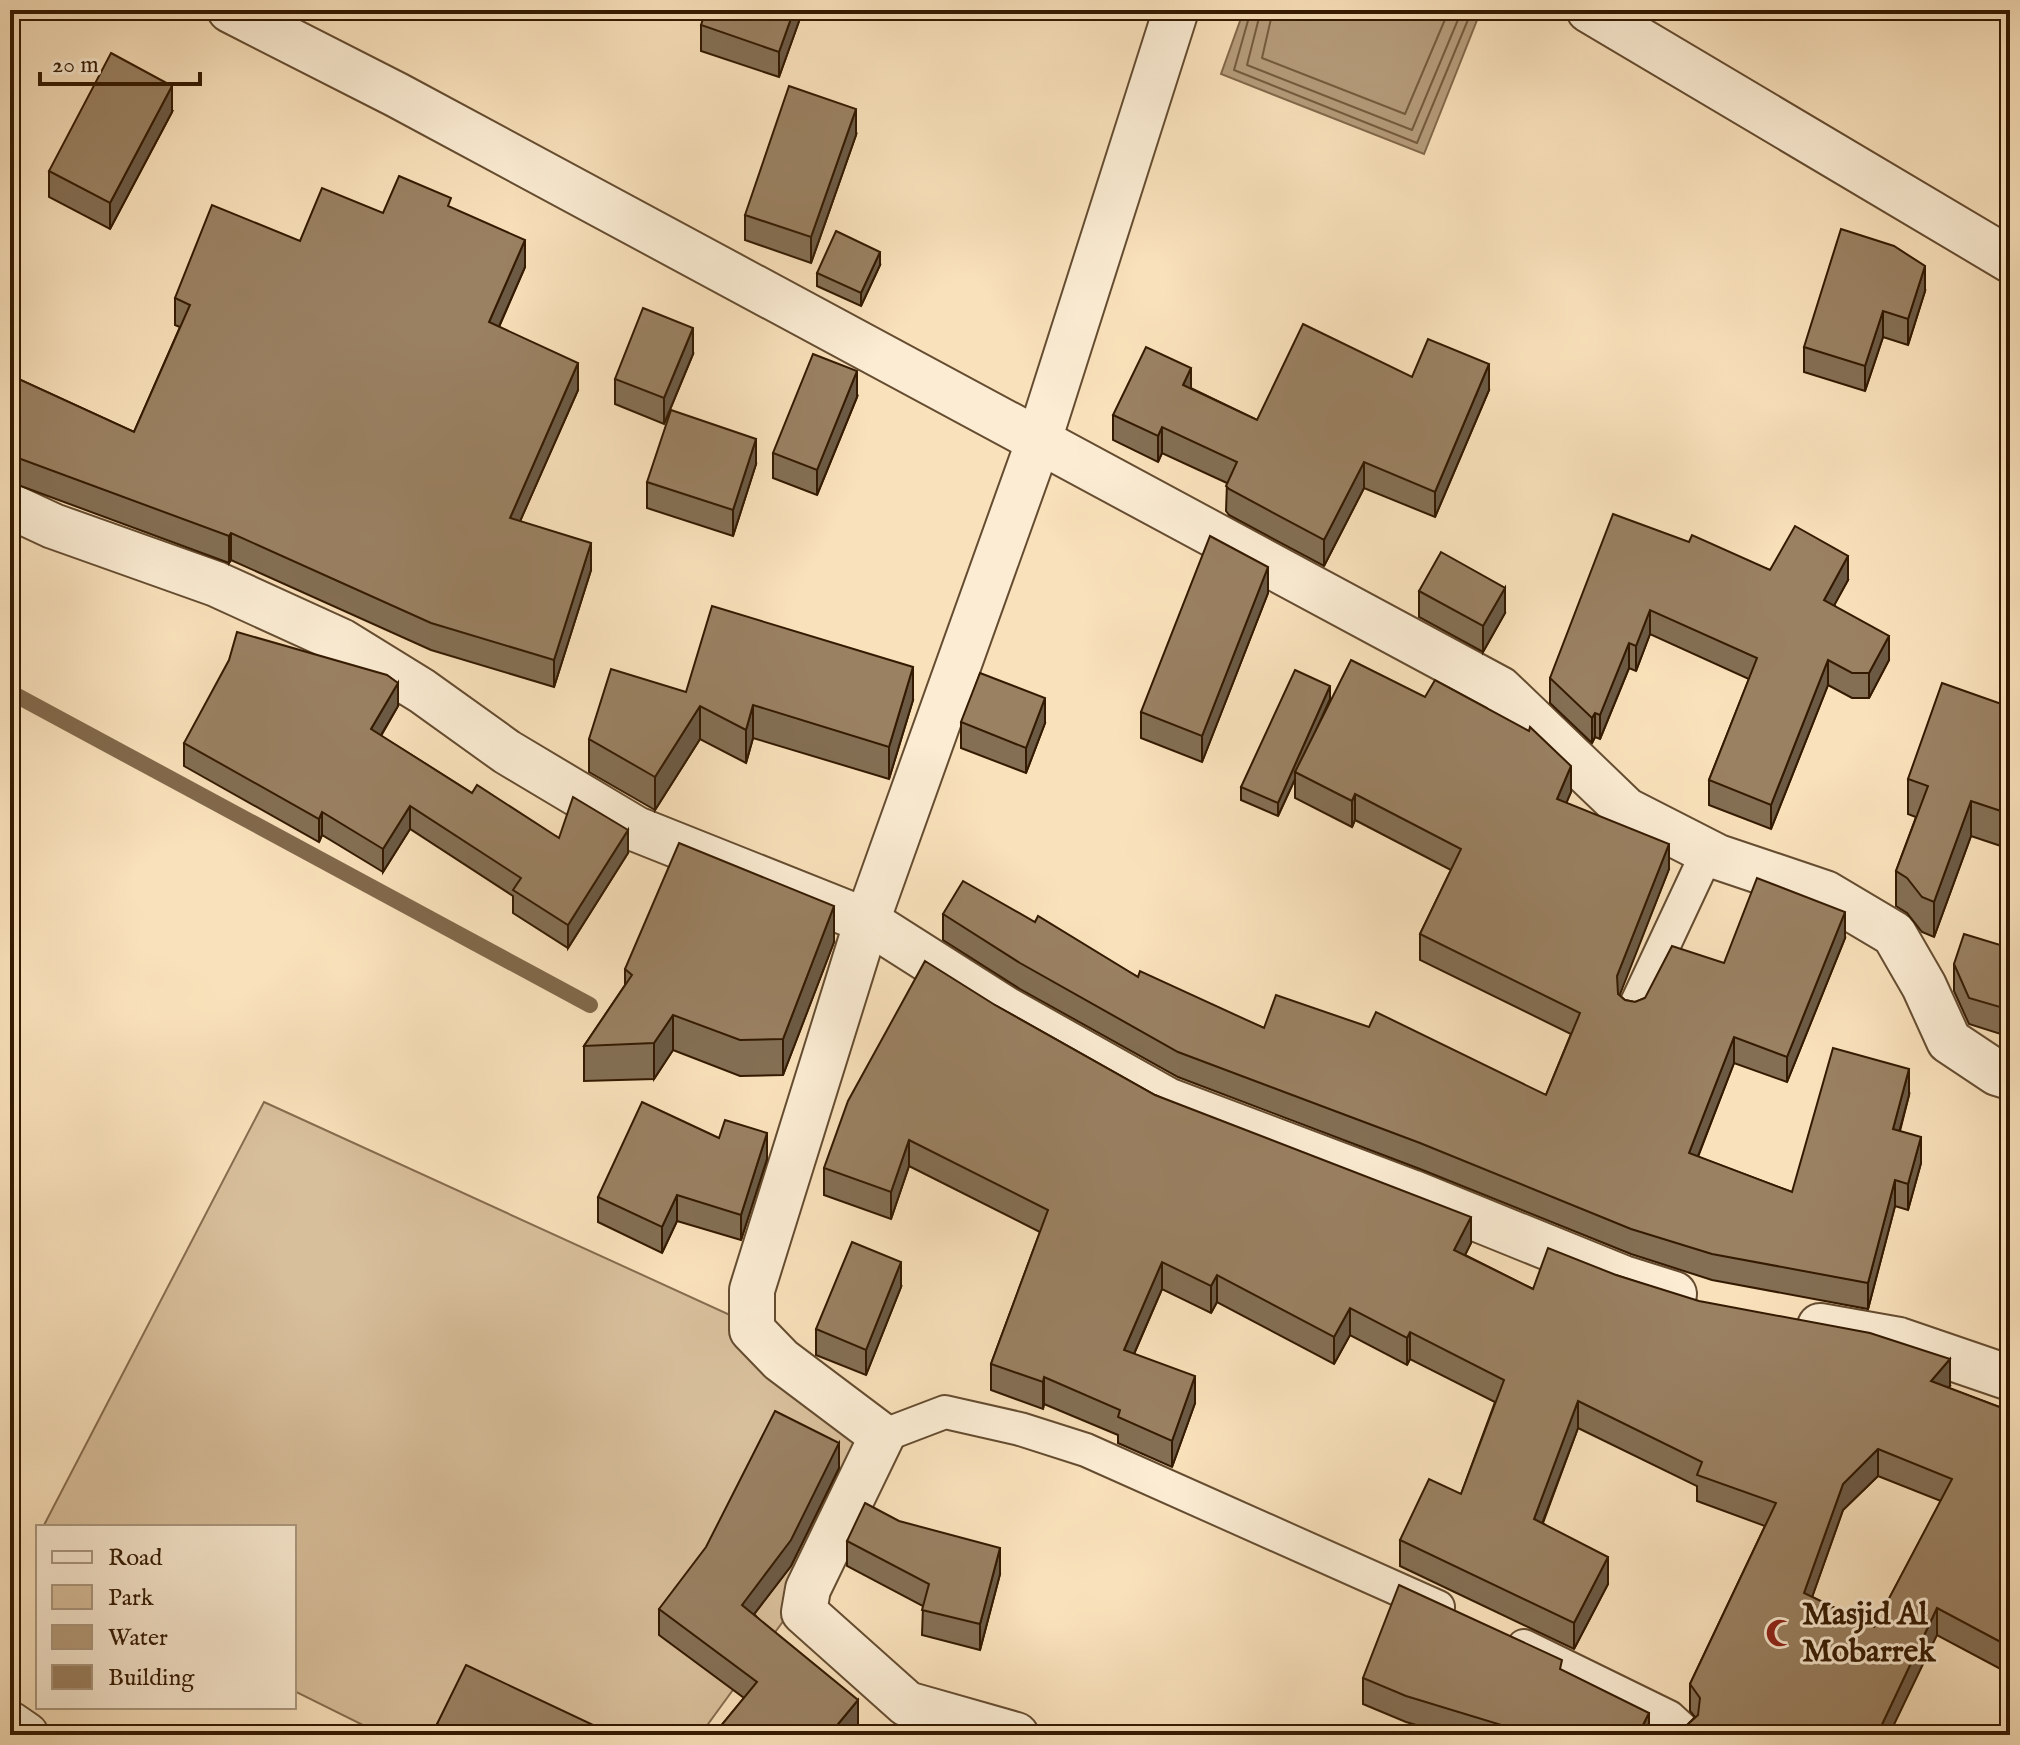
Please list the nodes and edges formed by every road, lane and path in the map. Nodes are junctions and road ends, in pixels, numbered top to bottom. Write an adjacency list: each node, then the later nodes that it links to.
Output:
1 (230, 10): 5 (street)
2 (1176, 10): 5 (street)
3 (1589, 10): 4 (street)
4 (2010, 260)
5 (1039, 440): 7 (street); 8 (street)
6 (10, 506): 8 (street)
7 (1708, 851): 9 (lane); 10 (street)
8 (867, 921): 11 (street); 14 (street)
9 (1634, 1009)
10 (2010, 1077)
11 (1706, 1304)
12 (1787, 1320): 13 (street)
13 (2010, 1378)
14 (882, 1436): 15 (lane); 19 (street)
15 (1459, 1616)
16 (1501, 1635): 20 (lane)
17 (10, 1724): 18 (street)
18 (26, 1735)
19 (1016, 1735)
20 (1680, 1735)

